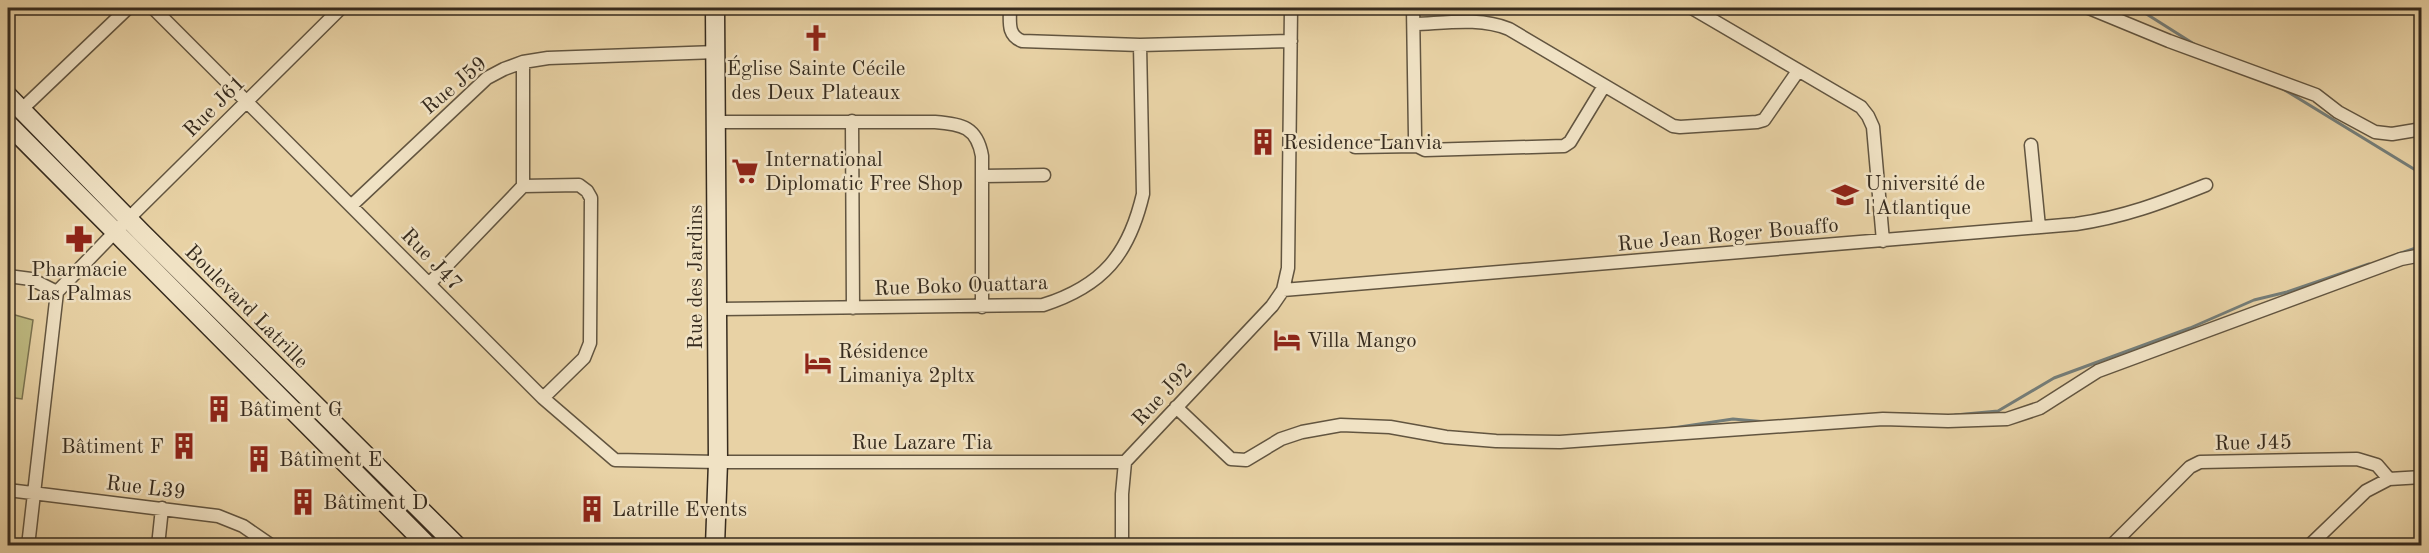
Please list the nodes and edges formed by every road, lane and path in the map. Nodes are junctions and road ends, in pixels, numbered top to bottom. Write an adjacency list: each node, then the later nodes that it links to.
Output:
1 (128, 8): 19 (street)
2 (153, 8): 18 (street, Rue J47)
3 (341, 8): 18 (street, Rue J61)
4 (715, 8): 13 (main road, Rue des Jardins)
5 (1010, 8): 12 (street)
6 (1291, 8): 11 (street)
7 (1413, 8): 10 (street)
8 (1692, 8): 15 (street)
9 (2089, 8): 23 (street)
10 (1414, 24): 16 (street); 25 (street)
11 (1291, 41): 12 (street); 38 (street)
12 (1140, 45): 40 (street, Rue Boko Ouattara)
13 (717, 52): 14 (street, Rue J59); 20 (main road, Rue des Jardins)
14 (523, 62): 30 (street); 31 (street, Rue J59)
15 (1798, 71): 16 (street); 34 (street)
16 (1604, 86): 25 (street)
17 (8, 96): 19 (main road, Boulevard Latrille)
18 (246, 102): 31 (street, Rue J47); 32 (street, Rue J61)
19 (22, 109): 32 (main road, Boulevard Latrille)
20 (718, 122): 21 (street); 42 (main road, Rue des Jardins)
21 (852, 122): 28 (street); 41 (street)
22 (8, 124): 32 (main road, Boulevard Latrille)
23 (2421, 129)
24 (2031, 145): 33 (street)
25 (1417, 146): 26 (street)
26 (1355, 147)
27 (1044, 175): 28 (street)
28 (982, 176): 40 (street)
29 (2206, 185): 33 (street, Rue Jean Roger Bouaffo)
30 (523, 186): 37 (street); 43 (street)
31 (352, 205): 37 (street, Rue J47)
32 (121, 225): 39 (street, Rue J61); 55 (main road, Boulevard Latrille); 56 (main road, Boulevard Latrille)
33 (2039, 227): 34 (street, Rue Jean Roger Bouaffo)
34 (1883, 241): 38 (street, Rue Jean Roger Bouaffo)
35 (2421, 255): 44 (street)
36 (8, 276): 39 (street)
37 (430, 283): 43 (street, Rue J47)
38 (1283, 290): 44 (street, Rue J92)
39 (57, 292): 50 (street)
40 (982, 307): 41 (street, Rue Boko Ouattara)
41 (854, 308): 42 (street, Rue Boko Ouattara)
42 (717, 309): 45 (main road, Rue des Jardins)
43 (543, 399): 45 (street, Rue J47)
44 (1176, 407): 46 (street, Rue J92)
45 (718, 462): 46 (street, Rue Lazare Tia); 57 (main road, Rue des Jardins)
46 (1125, 462): 58 (street)
47 (2421, 477): 48 (street)
48 (2390, 478): 59 (street, Rue J45); 60 (street)
49 (8, 490): 50 (street, Rue L39)
50 (34, 492): 51 (street, Rue L39); 52 (street)
51 (162, 508): 53 (street); 54 (street, Rue L39)
52 (28, 546)
53 (158, 546)
54 (272, 546)
55 (428, 546)
56 (457, 546)
57 (715, 546)
58 (1122, 546)
59 (2111, 546)
60 (2309, 546)

